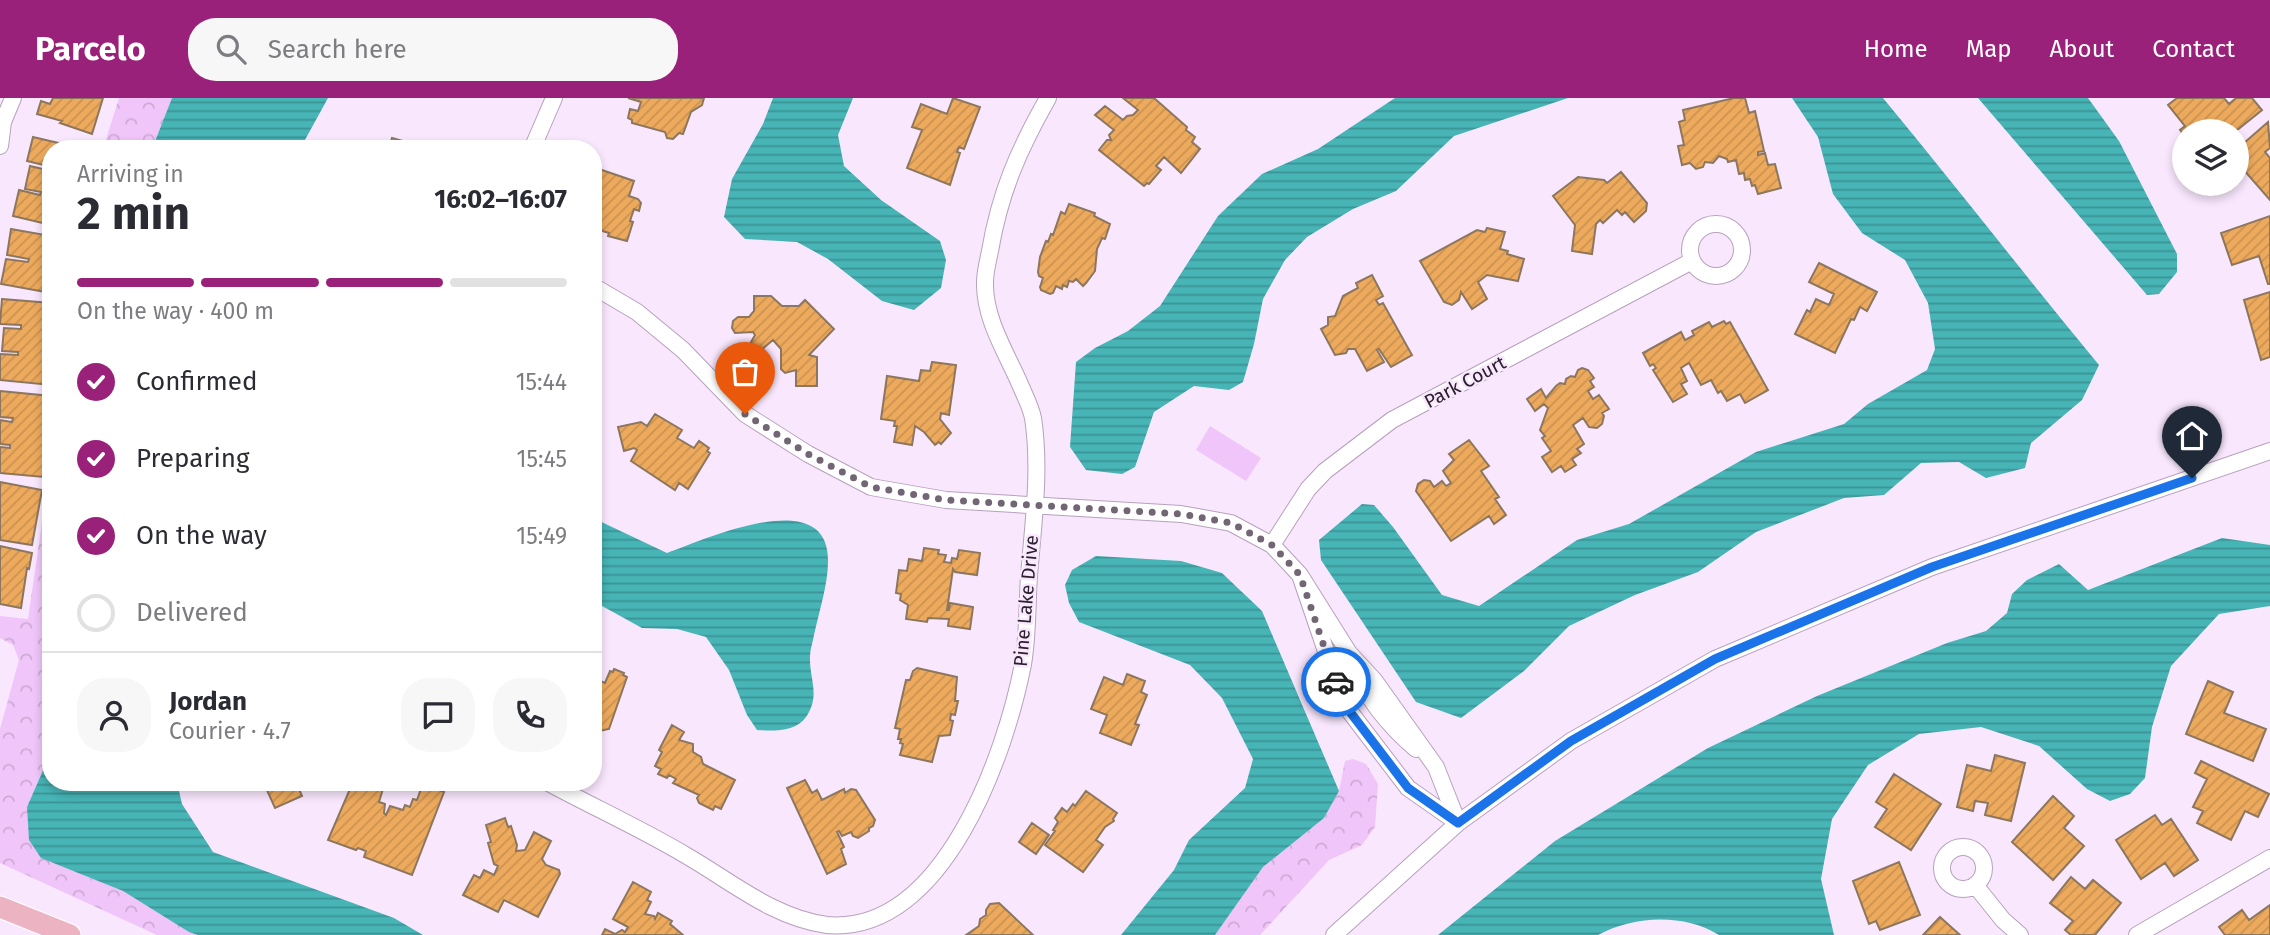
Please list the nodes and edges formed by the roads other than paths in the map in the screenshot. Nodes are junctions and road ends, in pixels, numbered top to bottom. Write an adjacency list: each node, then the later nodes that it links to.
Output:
1 (13, 98): 4 (street)
2 (554, 98): 5 (street)
3 (1048, 98): 10 (street, Pine Lake Drive)
4 (2, 122): 6 (street)
5 (536, 140)
6 (0, 146)
7 (1692, 261): 11 (street, Park Court)
8 (602, 291): 10 (street)
9 (2270, 451): 14 (street)
10 (1034, 507): 11 (street); 13 (street, Pine Lake Drive)
11 (1272, 545): 12 (street)
12 (1300, 575): 14 (street); 14 (street)
13 (564, 791)
14 (1458, 823): 19 (street)
15 (2270, 858): 21 (street)
16 (1975, 885): 20 (street)
17 (0, 907): 18 (main road)
18 (69, 935)
19 (1334, 935)
20 (2020, 935)
21 (2137, 935)

